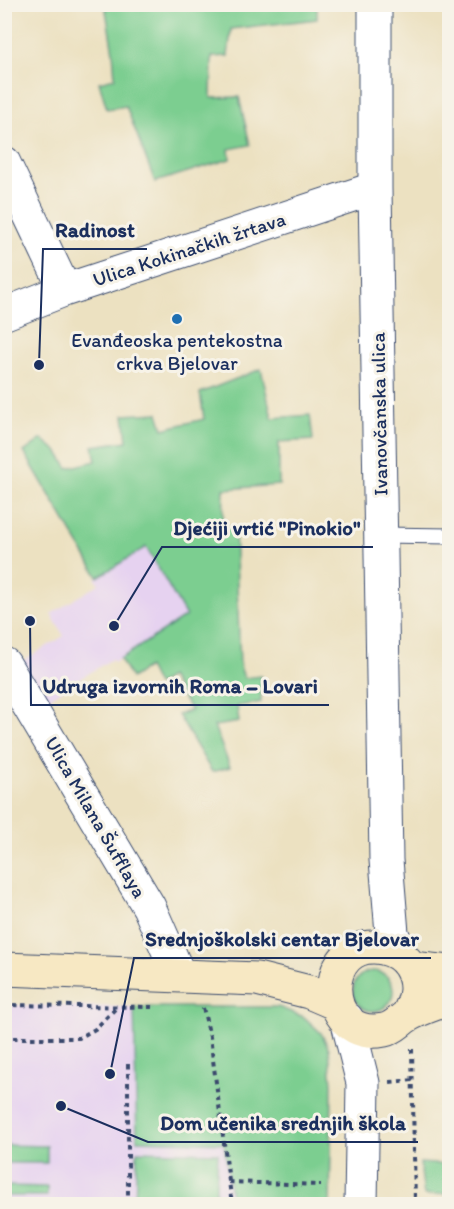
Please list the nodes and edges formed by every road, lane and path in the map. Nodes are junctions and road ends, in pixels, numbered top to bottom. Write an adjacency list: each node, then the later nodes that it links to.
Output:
1 (375, 4): 3 (street, Ivanovčanska ulica)
2 (4, 162): 4 (street)
3 (375, 188): 4 (street, Ulica Kokinačkih žrtava); 6 (street, Ivanovčanska ulica)
4 (65, 290): 5 (street, Ulica Kokinačkih žrtava)
5 (4, 314)
6 (381, 535): 7 (lane); 9 (street, Ivanovčanska ulica)
7 (450, 536)
8 (4, 664): 14 (street, Ulica Milana Šufflaya)
9 (386, 860): 10 (street, Ivanovčanska ulica); 11 (street, Ivanovčanska ulica)
10 (355, 954): 11 (main road); 15 (main road); 23 (main road)
11 (406, 962): 13 (main road); 24 (main road)
12 (4, 969): 14 (main road)
13 (450, 972)
14 (179, 975): 15 (main road)
15 (257, 979): 23 (main road)
16 (450, 998): 24 (main road)
17 (4, 1005): 18 (path)
18 (117, 1007): 19 (path); 25 (path)
19 (160, 1007)
20 (192, 1007): 21 (path)
21 (203, 1008): 22 (path); 29 (path)
22 (211, 1008)
23 (342, 1012): 24 (main road); 28 (street)
24 (406, 1029): 27 (path); 28 (street)
25 (4, 1038)
26 (128, 1064): 31 (path)
27 (414, 1080): 28 (path); 34 (path)
28 (363, 1083): 33 (street)
29 (229, 1182): 30 (path); 32 (path)
30 (321, 1185)
31 (128, 1204)
32 (232, 1204)
33 (361, 1204)
34 (415, 1204)

